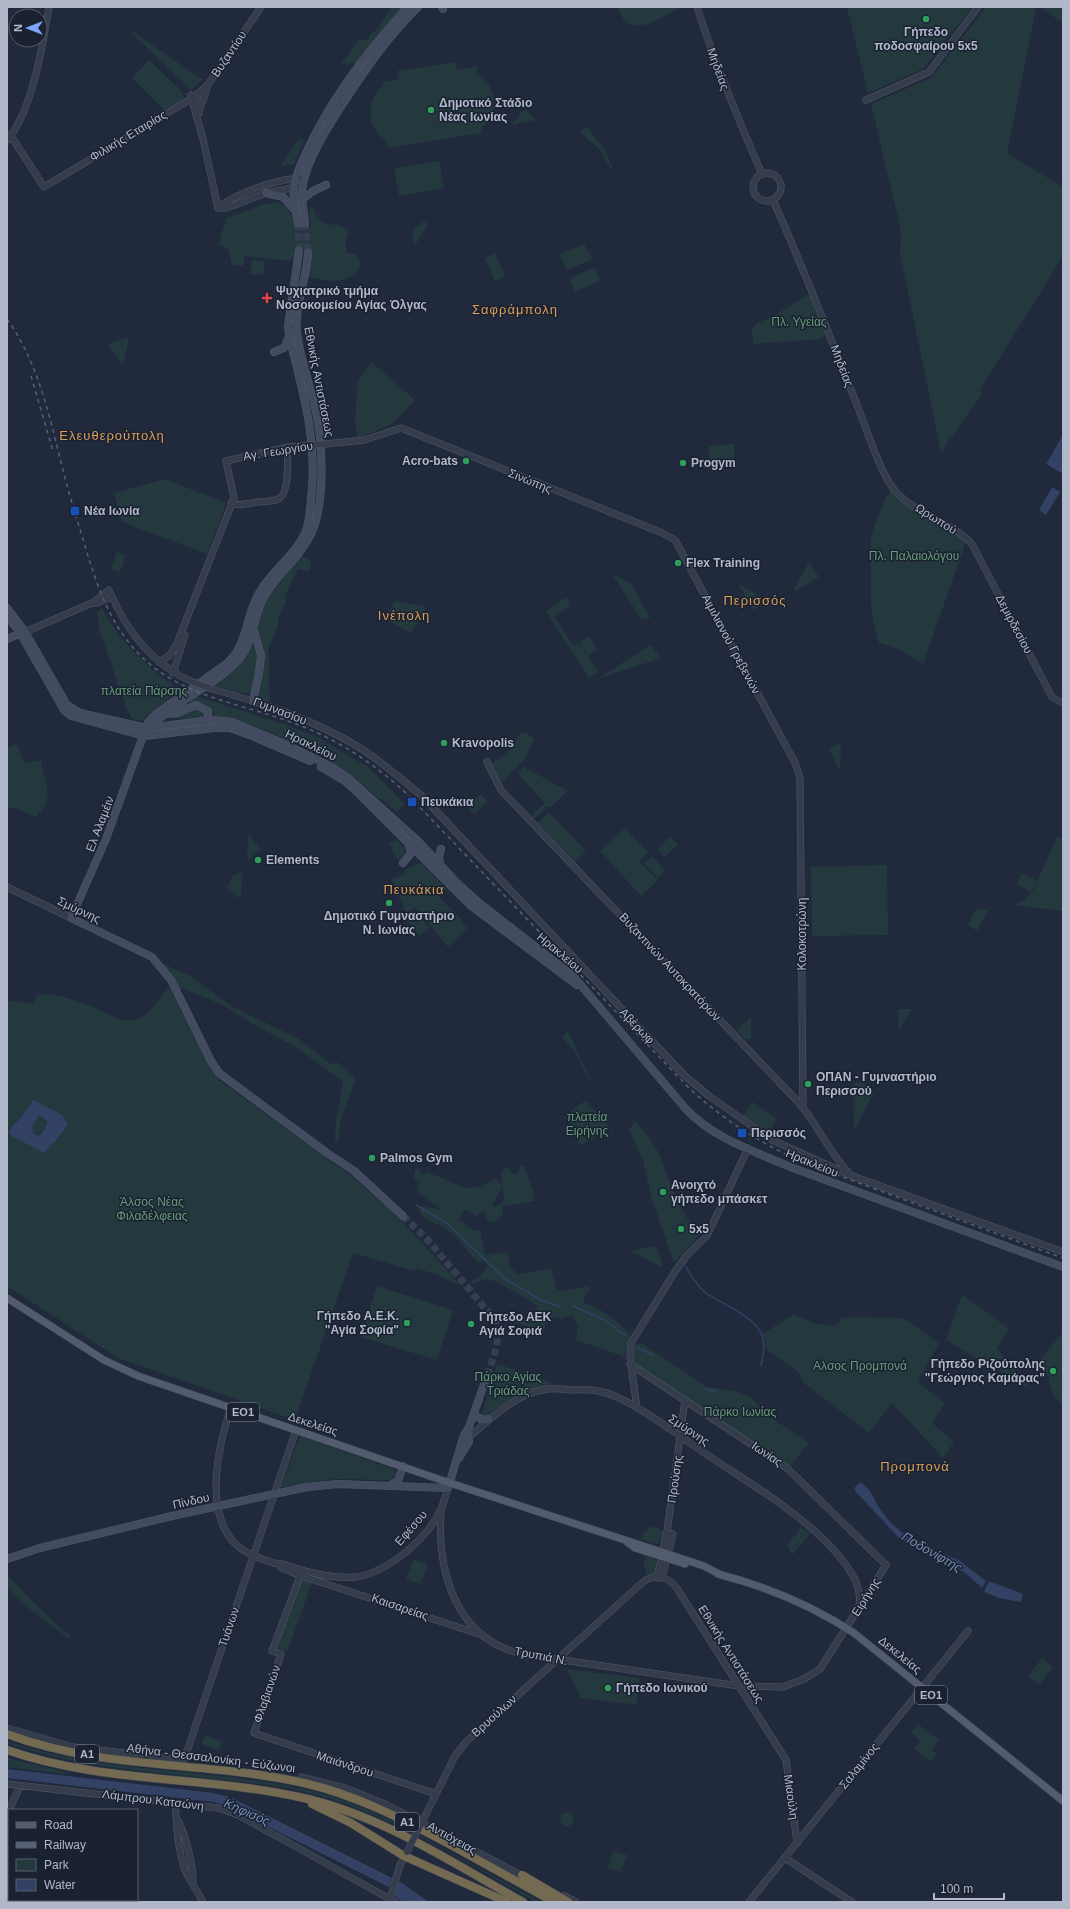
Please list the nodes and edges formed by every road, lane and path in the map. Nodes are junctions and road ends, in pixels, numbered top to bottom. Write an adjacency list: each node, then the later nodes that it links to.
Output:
1 (49, 7): 11 (street)
2 (261, 7): 7 (street, Βυζαντίου)
3 (408, 7): 16 (main road)
4 (418, 7): 17 (main road)
5 (697, 7): 15 (street, Μηδείας)
6 (978, 7): 9 (street)
7 (209, 84): 8 (street, Φιλικής Εταιρίας); 10 (street)
8 (192, 97): 10 (street); 12 (street); 14 (street, Φιλικής Εταιρίας)
9 (866, 100)
10 (199, 115): 12 (street)
11 (19, 122): 13 (street); 14 (street)
12 (200, 127): 23 (street)
13 (9, 138): 14 (street)
14 (18, 147)
15 (762, 174): 22 (street); 22 (street)
16 (295, 178): 17 (street); 19 (main road); 23 (street)
17 (303, 182): 19 (street); 21 (main road)
18 (326, 186): 21 (main road)
19 (294, 187): 20 (street); 24 (main road)
20 (266, 193): 23 (street); 24 (main road)
21 (302, 200): 26 (main road)
22 (773, 200): 33 (street, Μηδείας)
23 (218, 208)
24 (296, 211): 25 (main road)
25 (298, 223)
26 (305, 223)
27 (299, 251): 29 (main road, Εθνικής Αντιστάσεως)
28 (308, 253): 42 (main road, Εθνικής Αντιστάσεως)
29 (289, 336): 30 (main road); 53 (main road, Εθνικής Αντιστάσεως)
30 (274, 352)
31 (400, 428): 32 (street, Αγ. Γεωργίου, bridge); 35 (street, Σινώπης)
32 (287, 447): 34 (street); 34 (street, Αγ. Γεωργίου)
33 (892, 488): 36 (street, Ωρωπού)
34 (231, 503): 41 (street)
35 (660, 532): 55 (street, Αιμιλιανού Γρεβενών)
36 (976, 551): 50 (street, Δεμιρδεσίου)
37 (112, 597): 38 (street); 38 (street, Γυμνασίου); 47 (street, Γυμνασίου)
38 (92, 603): 43 (street)
39 (7, 608): 43 (main road, Ηρακλείου)
40 (7, 616): 43 (main road, Ηρακλείου)
41 (189, 616): 47 (street); 48 (street)
42 (253, 628): 45 (main road); 46 (main road, Εθνικής Αντιστάσεως)
43 (23, 633): 44 (main road); 53 (main road, Ηρακλείου)
44 (7, 638)
45 (259, 645): 46 (main road); 49 (main road)
46 (244, 651): 51 (main road, Εθνικής Αντιστάσεως)
47 (159, 662): 48 (street, Γυμνασίου)
48 (172, 673): 49 (street, Γυμνασίου, bridge)
49 (253, 701): 56 (street, Γυμνασίου)
50 (1063, 703)
51 (165, 714): 52 (main road); 53 (main road, Εθνικής Αντιστάσεως)
52 (208, 721): 53 (main road, Ηρακλείου); 60 (main road, Ηρακλείου)
53 (146, 731): 57 (main road, Ηρακλείου); 62 (main road, Ελ Αλαμέιν)
54 (487, 762): 64 (street, Βυζαντινών Αυτοκρατόρων)
55 (794, 763): 64 (street, Κολοκοτρώνη)
56 (458, 835): 66 (street, Αβέρωφ)
57 (408, 842): 59 (main road); 63 (main road, Ηρακλείου)
58 (441, 849): 60 (main road)
59 (403, 863)
60 (440, 865): 63 (main road, Ηρακλείου)
61 (7, 887): 62 (street, Σμύρνης)
62 (71, 918): 67 (main road, Σμύρνης)
63 (584, 990): 65 (main road, Ηρακλείου)
64 (803, 1107): 66 (street, Βυζαντινών Αυτοκρατόρων)
65 (748, 1148): 69 (main road, Ηρακλείου); 71 (street)
66 (850, 1174): 68 (street, Ηρακλείου)
67 (402, 1217)
68 (1063, 1252)
69 (1063, 1267)
70 (7, 1298): 74 (main road, Δεκελείας / ΕΟ1)
71 (630, 1364): 73 (street, Ιωνίας); 75 (street)
72 (485, 1375): 76 (main road)
73 (685, 1400): 81 (street, Προύσης); 93 (street, Ιωνίας)
74 (231, 1407): 79 (main road, Δεκελείας / ΕΟ1); 88 (street, Εφέσου)
75 (637, 1408): 77 (street, Σμύρνης); 81 (street, Σμύρνης)
76 (474, 1414): 77 (main road); 78 (main road)
77 (489, 1419): 80 (street, Σμύρνης)
78 (469, 1427): 80 (main road); 82 (main road)
79 (296, 1430): 84 (main road, Δεκελείας / ΕΟ1); 87 (street, Τυάνων)
80 (469, 1437): 82 (street, Σμύρνης); 83 (main road)
81 (680, 1437): 90 (street, Προύσης); 97 (street, Σμύρνης)
82 (461, 1444): 83 (main road)
83 (457, 1461): 86 (main road)
84 (403, 1466): 85 (main road); 86 (main road, Δεκελείας / ΕΟ1)
85 (384, 1486): 86 (main road, Πίνδου); 87 (main road, Πίνδου)
86 (449, 1486): 89 (street, Εφέσου); 90 (main road, Δεκελείας / ΕΟ1)
87 (275, 1494): 88 (main road, Πίνδου); 91 (street, Τυάνων)
88 (218, 1506): 91 (street, Εφέσου); 92 (main road, Πίνδου)
89 (441, 1510): 94 (street, Εφέσου); 100 (street, Τρυπιά Ν.)
90 (665, 1555): 95 (street, Προύσης); 98 (main road, Δεκελείας / ΕΟ1)
91 (254, 1556): 94 (street, Εφέσου); 111 (street, Τυάνων)
92 (7, 1559)
93 (886, 1566): 97 (street, Ειρήνης)
94 (301, 1573): 96 (street, Εφέσου); 105 (street, Φλαβιανών)
95 (658, 1578): 101 (street, Βρυούλων); 102 (street, Εθνικής Αντιστάσεως)
96 (316, 1580): 100 (street, Καισαρείας)
97 (858, 1608): 98 (street, Ειρήνης)
98 (847, 1628): 102 (street, Ειρήνης); 103 (main road, Δεκελείας / ΕΟ1)
99 (968, 1631): 103 (street, Σαλαμίνος)
100 (483, 1636): 101 (street, Τρυπιά Ν.)
101 (556, 1659): 102 (street, Τρυπιά Ν.); 117 (street, Βρυούλων)
102 (739, 1686): 110 (street, Εθνικής Αντιστάσεως)
103 (922, 1688): 120 (main road, Δεκελείας / ΕΟ1); 123 (street, Σαλαμίνος)
104 (7, 1728): 108 (street)
105 (254, 1733): 117 (street, Μαιάνδρου)
106 (7, 1734): 107 (highway, Αθήνα - Θεσσαλονίκη - Εύζωνοι / Α1)
107 (48, 1747): 108 (highway); 112 (highway, Αθήνα - Θεσσαλονίκη - Εύζωνοι / Α1)
108 (73, 1747): 111 (street)
109 (7, 1750): 118 (highway, Α1)
110 (781, 1752): 123 (street, Μιαούλη)
111 (121, 1753): 112 (highway)
112 (127, 1760): 113 (highway, Αθήνα - Θεσσαλονίκη - Εύζωνοι / Α1)
113 (248, 1773): 114 (highway); 131 (highway, Αθήνα - Θεσσαλονίκη - Εύζωνοι / Α1)
114 (301, 1777): 122 (street, Αντιόχειας)
115 (7, 1784): 116 (street, Λάμπρου Κατσώνη)
116 (20, 1786): 119 (street, Λάμπρου Κατσώνη); 121 (street)
117 (436, 1794): 122 (street, Βρυούλων)
118 (299, 1797): 124 (highway); 130 (highway, Α1)
119 (175, 1802): 127 (street, Λάμπρου Κατσώνη); 128 (street)
120 (1063, 1802)
121 (9, 1809)
122 (422, 1823): 124 (street, Βρυούλων, bridge); 126 (street, Αντιόχειας)
123 (797, 1843): 125 (street, Σαλαμίνος)
124 (406, 1854): 127 (street, Βρυούλων); 129 (highway)
125 (785, 1858): 134 (street, Σαλαμίνος); 135 (street)
126 (522, 1875): 132 (highway); 133 (street, Αντιόχειας)
127 (392, 1899)
128 (203, 1902)
129 (507, 1902)
130 (523, 1902)
131 (554, 1902)
132 (568, 1902)
133 (576, 1902)
134 (749, 1902)
135 (852, 1902)

